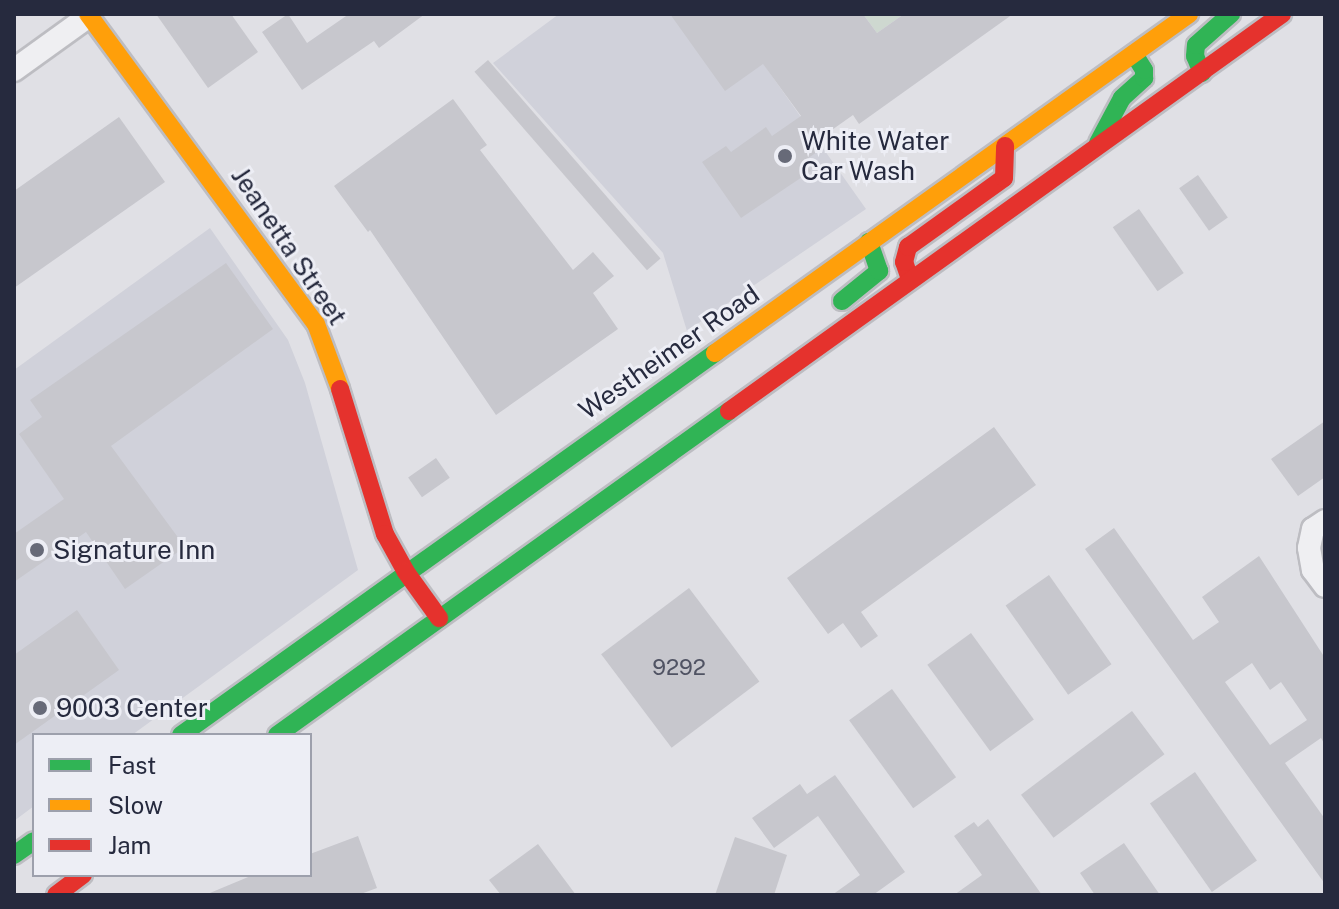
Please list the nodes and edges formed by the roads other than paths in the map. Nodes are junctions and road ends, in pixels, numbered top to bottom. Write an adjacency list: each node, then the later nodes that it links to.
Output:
1 (1189, 14): 5 (main road, Westheimer Road)
2 (1231, 14): 7 (main road)
3 (1282, 14): 7 (main road)
4 (88, 15): 6 (street); 16 (main road, Jeanetta Street)
5 (1134, 54): 8 (main road, Westheimer Road); 9 (main road)
6 (14, 70)
7 (1202, 73): 9 (main road)
8 (1005, 146): 10 (main road, Westheimer Road); 11 (main road)
9 (1096, 147): 11 (main road)
10 (869, 242): 12 (main road); 16 (main road, Westheimer Road)
11 (910, 279): 14 (main road)
12 (824, 314)
13 (702, 402): 14 (main road)
14 (683, 442): 18 (main road)
15 (1325, 521): 17 (street)
16 (406, 572): 18 (main road, Jeanetta Street); 19 (main road, Westheimer Road)
17 (1325, 586)
18 (439, 618): 20 (main road)
19 (184, 733)
20 (280, 733)
21 (32, 842): 22 (main road)
22 (14, 855)
23 (57, 877): 25 (main road)
24 (80, 877): 26 (main road)
25 (45, 895)
26 (56, 895)

